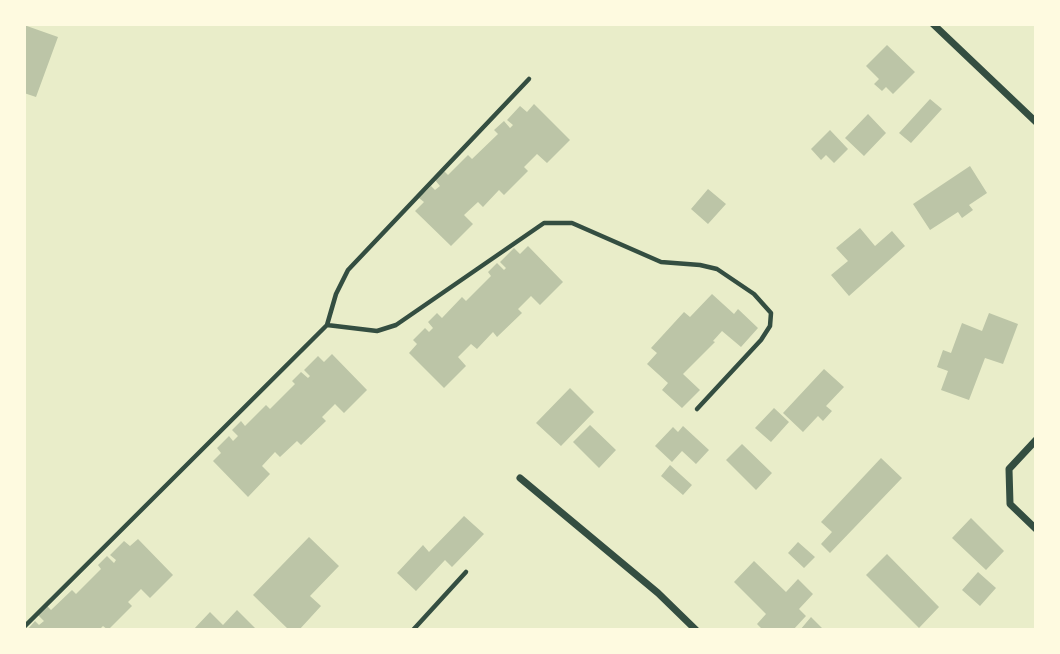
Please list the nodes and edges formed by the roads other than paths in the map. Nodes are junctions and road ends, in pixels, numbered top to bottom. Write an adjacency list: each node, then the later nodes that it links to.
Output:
1 (933, 24): 3 (street)
2 (529, 79): 4 (lane)
3 (1035, 122)
4 (327, 325): 5 (lane); 10 (lane)
5 (697, 409)
6 (1035, 440): 8 (street)
7 (520, 478): 12 (street)
8 (1035, 529)
9 (466, 572): 11 (lane)
10 (24, 627)
11 (413, 629)
12 (696, 629)

